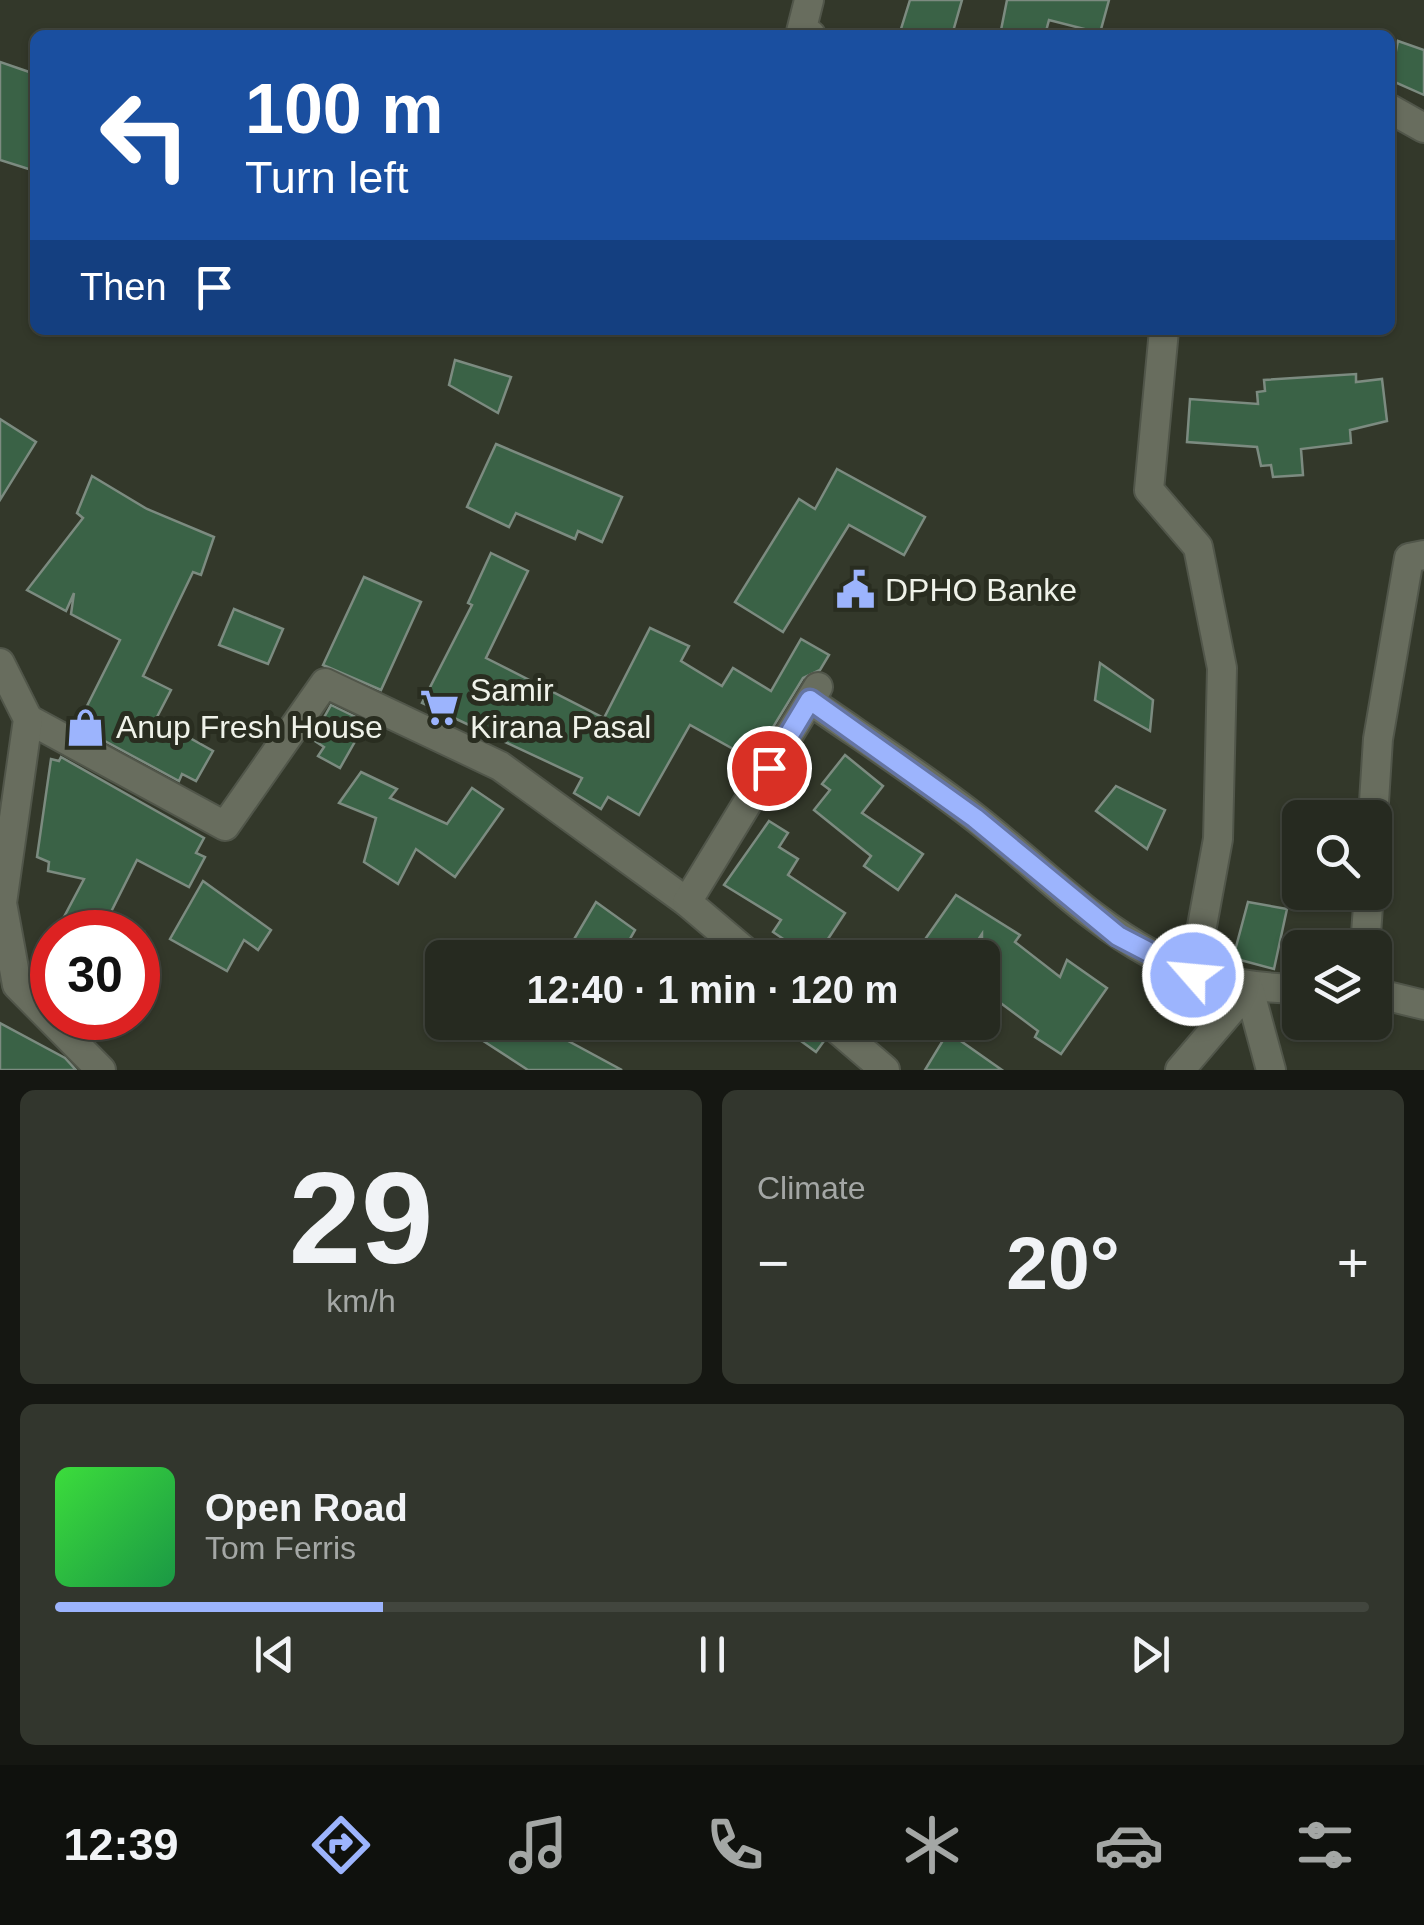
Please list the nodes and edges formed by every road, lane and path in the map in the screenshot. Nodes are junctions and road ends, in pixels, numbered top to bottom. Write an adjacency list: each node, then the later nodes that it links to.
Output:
1 (809, 0): 2 (street)
2 (802, 30)
3 (1395, 111): 4 (street)
4 (1424, 128)
5 (1164, 335): 13 (street)
6 (1424, 554): 9 (street)
7 (0, 663): 8 (street)
8 (28, 719): 10 (street); 11 (street)
9 (1374, 800)
10 (1, 902): 19 (street)
11 (688, 902): 12 (street); 13 (street)
12 (732, 940)
13 (1193, 975): 14 (street)
14 (1249, 989): 15 (street); 21 (street); 22 (street)
15 (1282, 990)
16 (1392, 997): 17 (street)
17 (1424, 1005)
18 (851, 1040): 20 (street)
19 (100, 1070)
20 (885, 1070)
21 (1180, 1070)
22 (1272, 1070)

